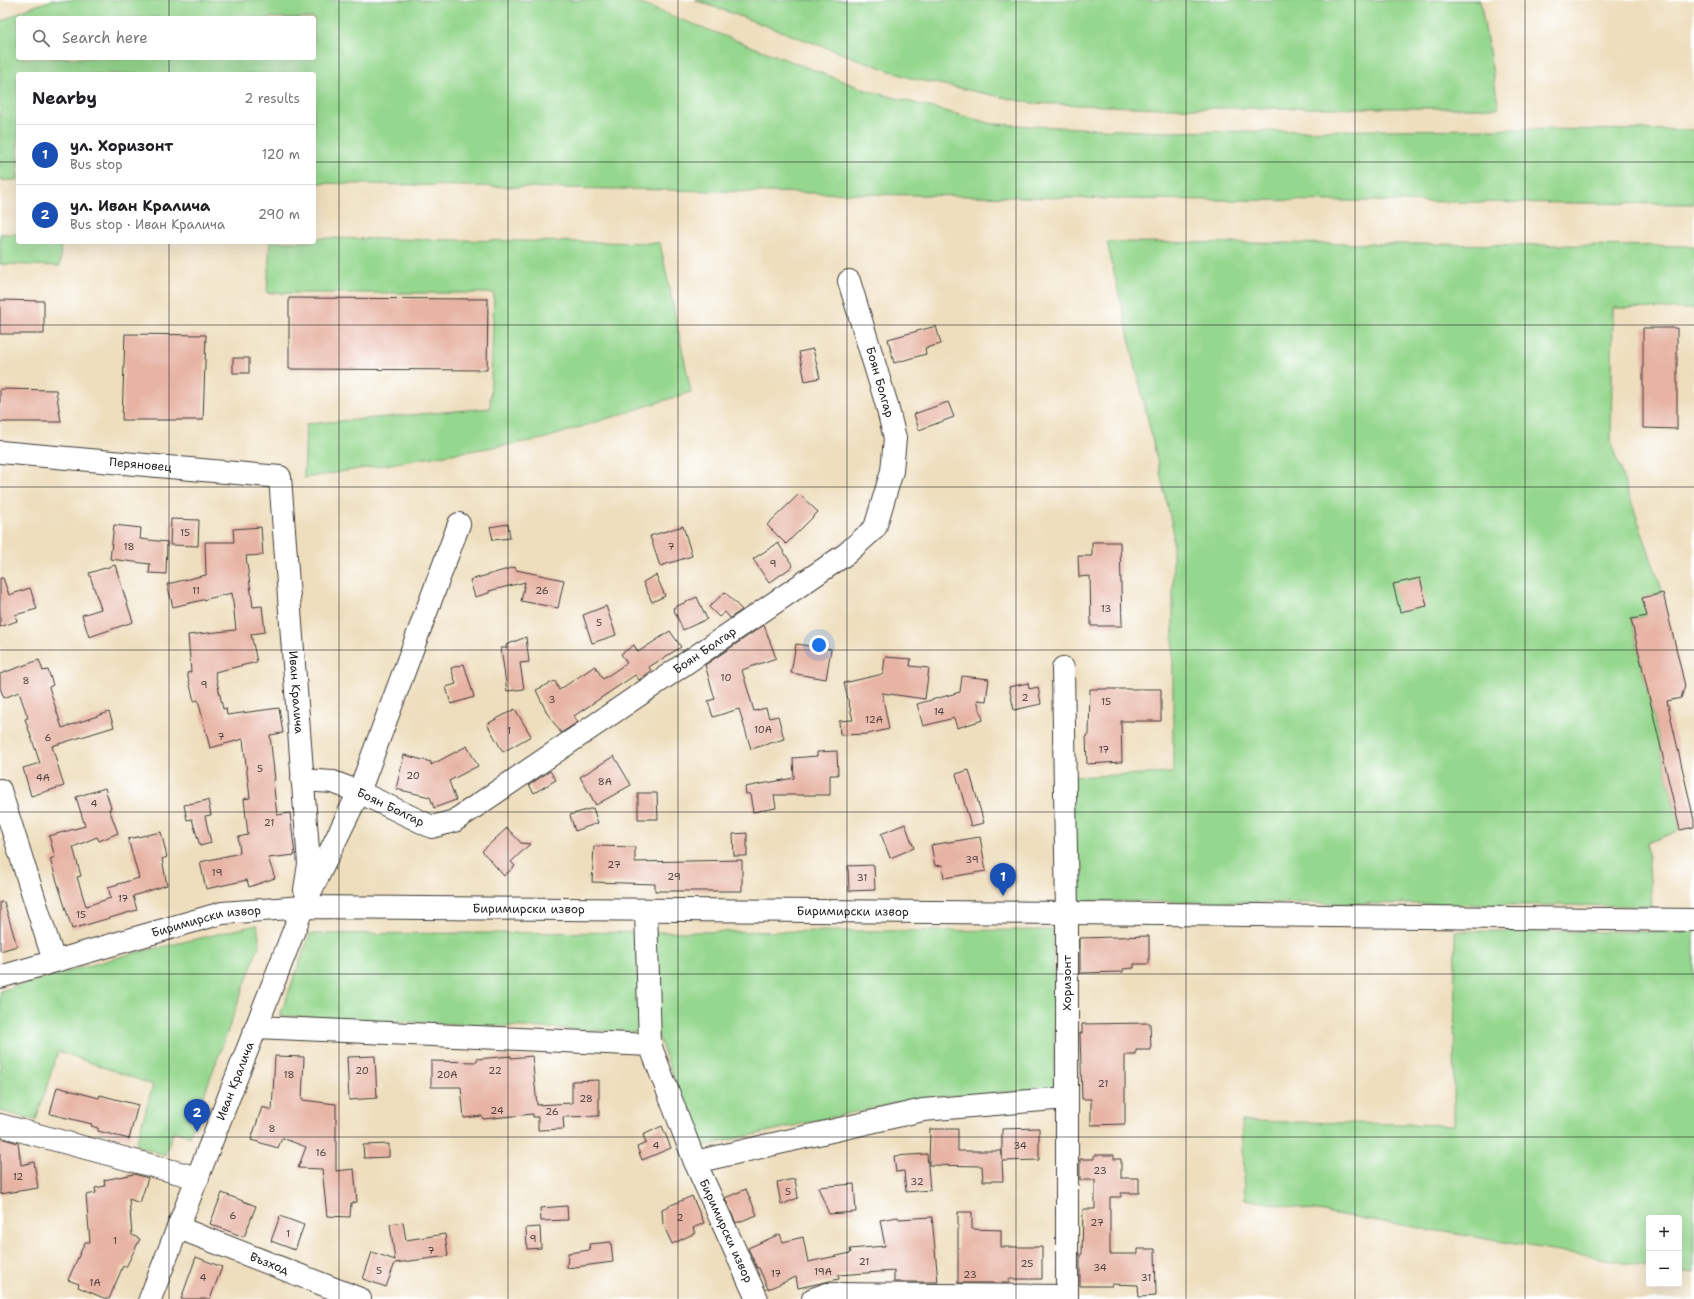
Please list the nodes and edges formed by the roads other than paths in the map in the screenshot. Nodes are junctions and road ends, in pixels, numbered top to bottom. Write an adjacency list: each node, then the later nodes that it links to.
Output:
1 (849, 281): 8 (street, Боян Болгар)
2 (0, 452): 3 (street, Перяновец)
3 (280, 477): 6 (street, Иван Кралича)
4 (459, 524): 8 (street, Иван Кралича)
5 (1063, 668): 11 (street, Хоризонт)
6 (302, 780): 8 (street, Боян Болгар); 9 (street, Иван Кралича)
7 (0, 790): 13 (street)
8 (359, 792): 9 (street, Иван Кралича)
9 (303, 908): 10 (street, Биримирски извор); 13 (street, Биримирски извор); 15 (street, Иван Кралича)
10 (646, 910): 11 (street, Биримирски извор); 16 (street, Биримирски извор)
11 (1067, 913): 12 (street, Биримирски извор); 17 (street, Хоризонт)
12 (1694, 920)
13 (54, 961): 14 (street, Биримирски извор)
14 (0, 977)
15 (256, 1027): 16 (street); 20 (street, Иван Кралича)
16 (650, 1045): 19 (street, Биримирски извор)
17 (1066, 1098): 19 (street, Биримирски извор); 22 (street, Хоризонт)
18 (0, 1125): 20 (street)
19 (695, 1162): 25 (street, Биримирски извор)
20 (198, 1178): 21 (street, Иван Кралича)
21 (179, 1228): 23 (street, Иван Кралича); 24 (street, Възход)
22 (1066, 1298): 26 (street)
23 (150, 1299)
24 (360, 1299)
25 (757, 1299)
26 (813, 1299)

